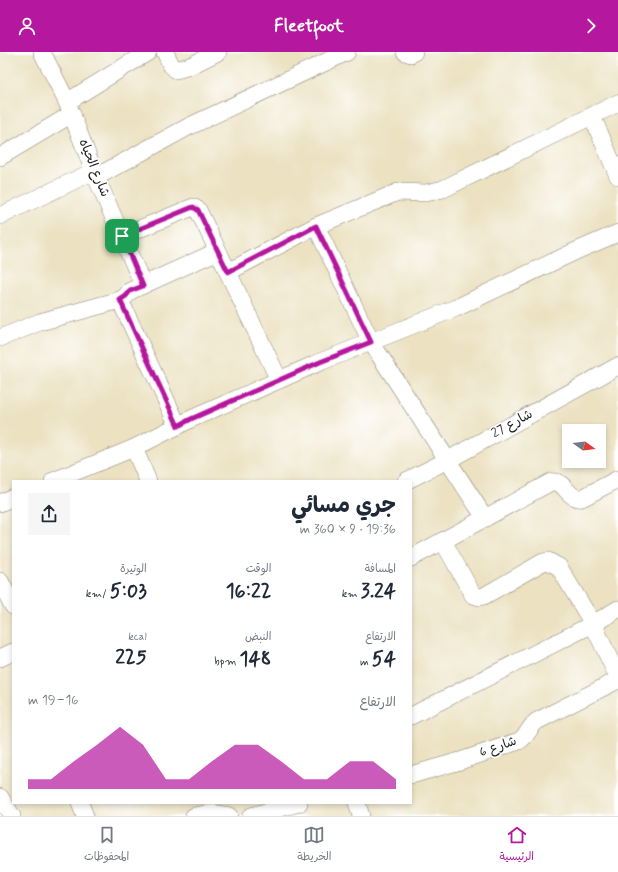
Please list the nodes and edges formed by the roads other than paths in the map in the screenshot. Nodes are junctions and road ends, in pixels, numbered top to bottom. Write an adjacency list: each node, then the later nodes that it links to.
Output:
1 (42, 52): 9 (street, شارع الحياه)
2 (148, 52): 9 (street)
3 (165, 52): 4 (street)
4 (218, 52)
5 (347, 52): 12 (street)
6 (406, 52): 7 (street)
7 (414, 52)
8 (618, 103): 10 (street)
9 (69, 108): 11 (street); 12 (street, شارع الحياه)
10 (592, 116): 13 (street); 15 (street)
11 (0, 157)
12 (96, 174): 14 (street); 17 (street, شارع الحياه)
13 (618, 176)
14 (0, 216)
15 (316, 226): 19 (street); 23 (street)
16 (618, 233): 23 (street)
17 (122, 236): 18 (street); 20 (street, شارع الحياه)
18 (218, 251): 19 (street); 20 (street)
19 (228, 272): 25 (street)
20 (143, 286): 21 (street)
21 (120, 300): 22 (street); 26 (street)
22 (0, 338)
23 (371, 342): 25 (street); 28 (street)
24 (618, 366): 28 (street, شارع 27)
25 (279, 380): 26 (street)
26 (178, 426): 27 (street)
27 (134, 448): 30 (street); 31 (street)
28 (448, 460): 32 (street, شارع 27); 35 (street)
29 (618, 479): 35 (street)
30 (55, 480)
31 (148, 480)
32 (408, 480)
33 (12, 498): 34 (street)
34 (0, 503)
35 (485, 518): 36 (street)
36 (443, 541): 37 (street); 41 (street)
37 (412, 557)
38 (0, 581): 39 (street)
39 (12, 604)
40 (618, 609): 41 (street)
41 (593, 624): 44 (street); 45 (street)
42 (12, 652): 43 (street)
43 (0, 658)
44 (618, 679): 46 (street, شارع 6)
45 (412, 715)
46 (412, 775)
47 (0, 797): 51 (street)
48 (80, 804): 52 (street)
49 (295, 804): 55 (street)
50 (357, 804): 56 (street)
51 (12, 816)
52 (85, 816)
53 (194, 816): 54 (street)
54 (230, 816)
55 (252, 816)
56 (362, 816)

